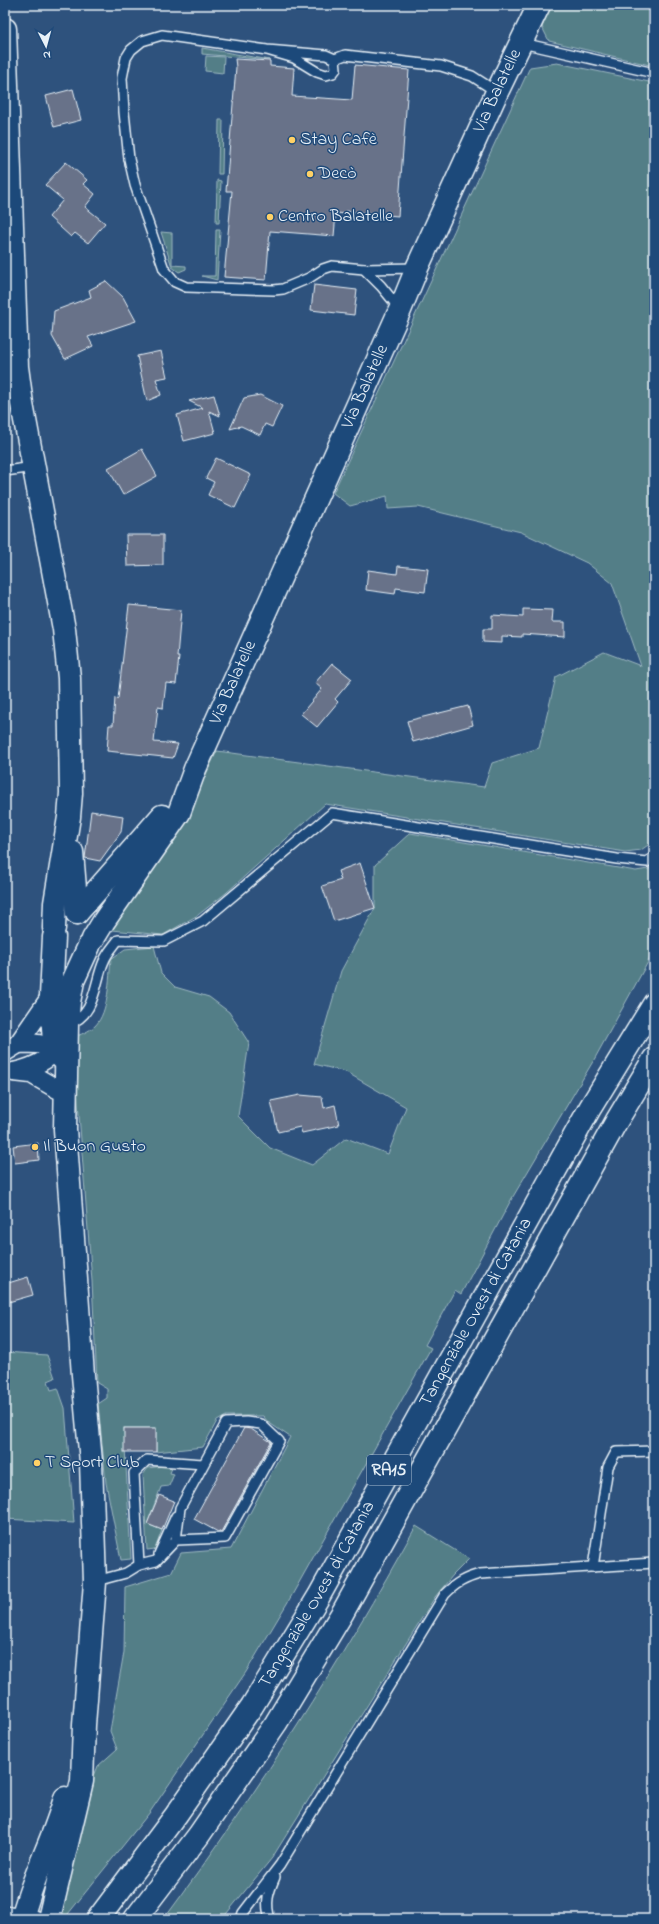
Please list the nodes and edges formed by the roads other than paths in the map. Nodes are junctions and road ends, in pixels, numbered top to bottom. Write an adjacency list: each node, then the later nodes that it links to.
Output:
1 (539, 5): 3 (main road, Via Balatelle)
2 (5, 30): 8 (main road)
3 (522, 43): 6 (lane); 7 (main road, Via Balatelle)
4 (267, 50): 5 (lane); 5 (lane); 11 (lane)
5 (335, 59): 7 (lane)
6 (654, 73)
7 (497, 92): 10 (main road, Via Balatelle)
8 (7, 97): 9 (main road)
9 (9, 242): 13 (main road)
10 (417, 268): 11 (lane); 12 (main road, Via Balatelle)
11 (364, 269): 12 (lane)
12 (400, 310): 15 (main road, Via Balatelle)
13 (34, 467): 14 (lane); 16 (main road)
14 (5, 472)
15 (195, 769): 19 (main road); 22 (main road)
16 (69, 817): 18 (main road); 21 (main road)
17 (654, 857): 25 (lane)
18 (74, 878): 19 (main road); 20 (main road)
19 (101, 886): 20 (main road)
20 (77, 913): 21 (main road); 22 (main road)
21 (54, 932): 22 (main road); 23 (main road)
22 (91, 943): 25 (main road)
23 (51, 996): 25 (main road); 26 (street)
24 (654, 1004): 44 (main road, Tangenziale Ovest di Catania / RA15)
25 (64, 1045): 26 (street); 28 (street); 29 (main road); 30 (main road)
26 (12, 1048)
27 (654, 1059): 45 (main road, Tangenziale Ovest di Catania / RA15)
28 (10, 1072): 29 (street)
29 (57, 1089): 30 (main road)
30 (66, 1129): 39 (main road)
31 (654, 1451): 38 (lane)
32 (203, 1464): 33 (lane); 34 (lane); 37 (lane)
33 (180, 1508): 34 (lane); 35 (lane)
34 (176, 1540): 35 (lane)
35 (156, 1561): 37 (lane)
36 (654, 1564): 38 (lane)
37 (139, 1565): 39 (lane)
38 (593, 1567): 41 (lane)
39 (95, 1582): 40 (main road)
40 (84, 1725): 42 (main road); 43 (main road)
41 (280, 1865): 46 (lane); 47 (lane)
42 (23, 1916)
43 (49, 1919)
44 (98, 1919)
45 (135, 1919)
46 (241, 1919)
47 (270, 1919)

